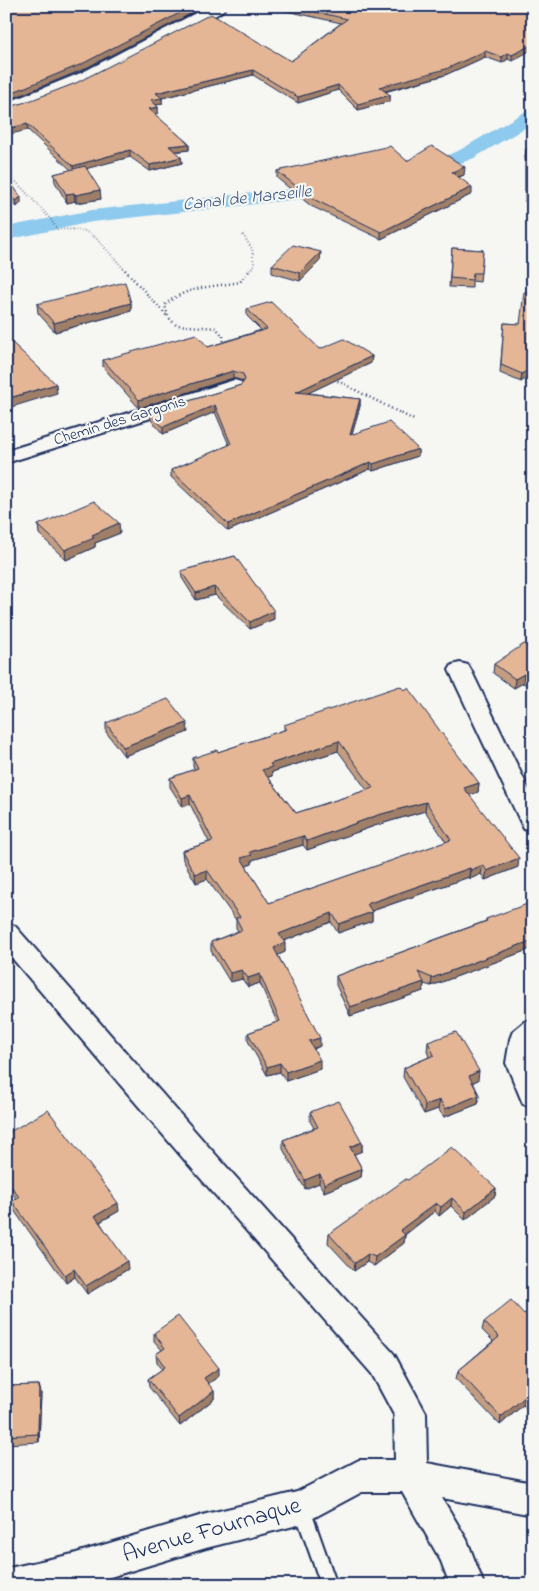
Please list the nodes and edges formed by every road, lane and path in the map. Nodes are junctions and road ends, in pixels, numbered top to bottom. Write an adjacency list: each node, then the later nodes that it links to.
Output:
1 (220, 6): 2 (street)
2 (6, 108)
3 (6, 171): 5 (path)
4 (243, 235): 5 (path)
5 (168, 318): 7 (path)
6 (330, 376): 8 (path)
7 (234, 386): 9 (street, Chemin des Gargonis)
8 (414, 420)
9 (6, 457)
10 (460, 670): 11 (street)
11 (533, 823)
12 (6, 933): 15 (street)
13 (533, 1030): 14 (street)
14 (533, 1096)
15 (411, 1476): 16 (street, Avenue Fournaque); 17 (street, Avenue Fournaque); 20 (street)
16 (533, 1498)
17 (302, 1507): 18 (street, Avenue Fournaque); 19 (lane)
18 (9, 1585)
19 (329, 1585)
20 (467, 1585)

